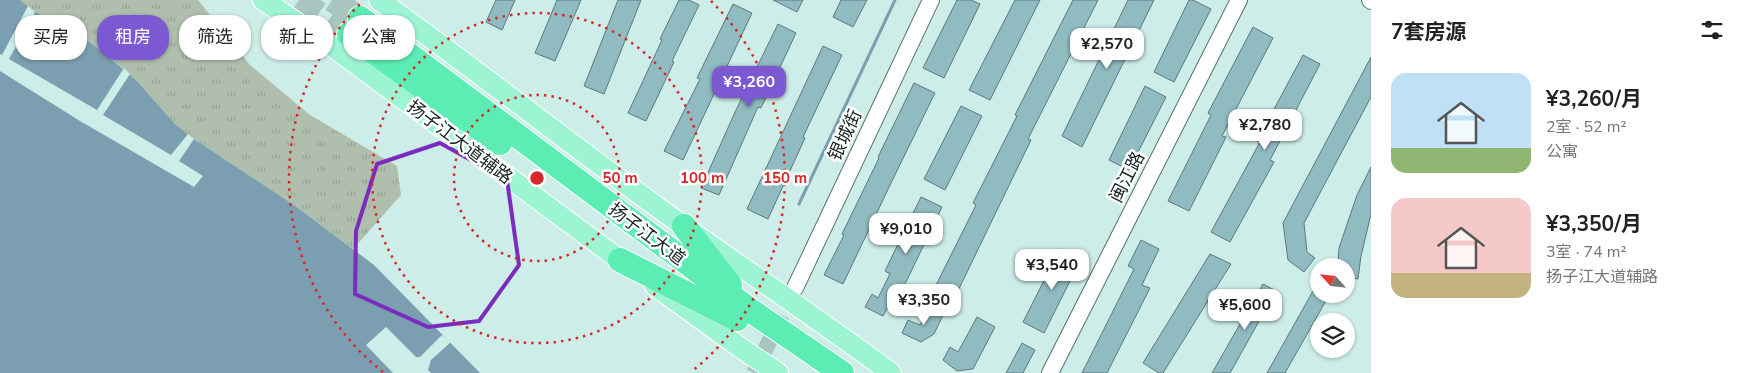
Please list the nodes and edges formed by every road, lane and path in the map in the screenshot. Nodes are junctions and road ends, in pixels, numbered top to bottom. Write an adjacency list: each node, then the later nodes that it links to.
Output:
1 (263, 0): 7 (main road, 扬子江大道辅路)
2 (379, 0): 6 (main road)
3 (931, 0): 8 (street, 银城街)
4 (1239, 0): 14 (street, 闽江路)
5 (401, 60): 9 (highway, 扬子江大道)
6 (684, 226): 9 (highway); 13 (main road)
7 (620, 260): 9 (highway); 10 (main road, 扬子江大道辅路)
8 (795, 288)
9 (743, 314): 11 (highway, 扬子江大道); 12 (highway, 扬子江大道)
10 (778, 373)
11 (815, 373)
12 (842, 373)
13 (891, 373)
14 (1050, 373)

